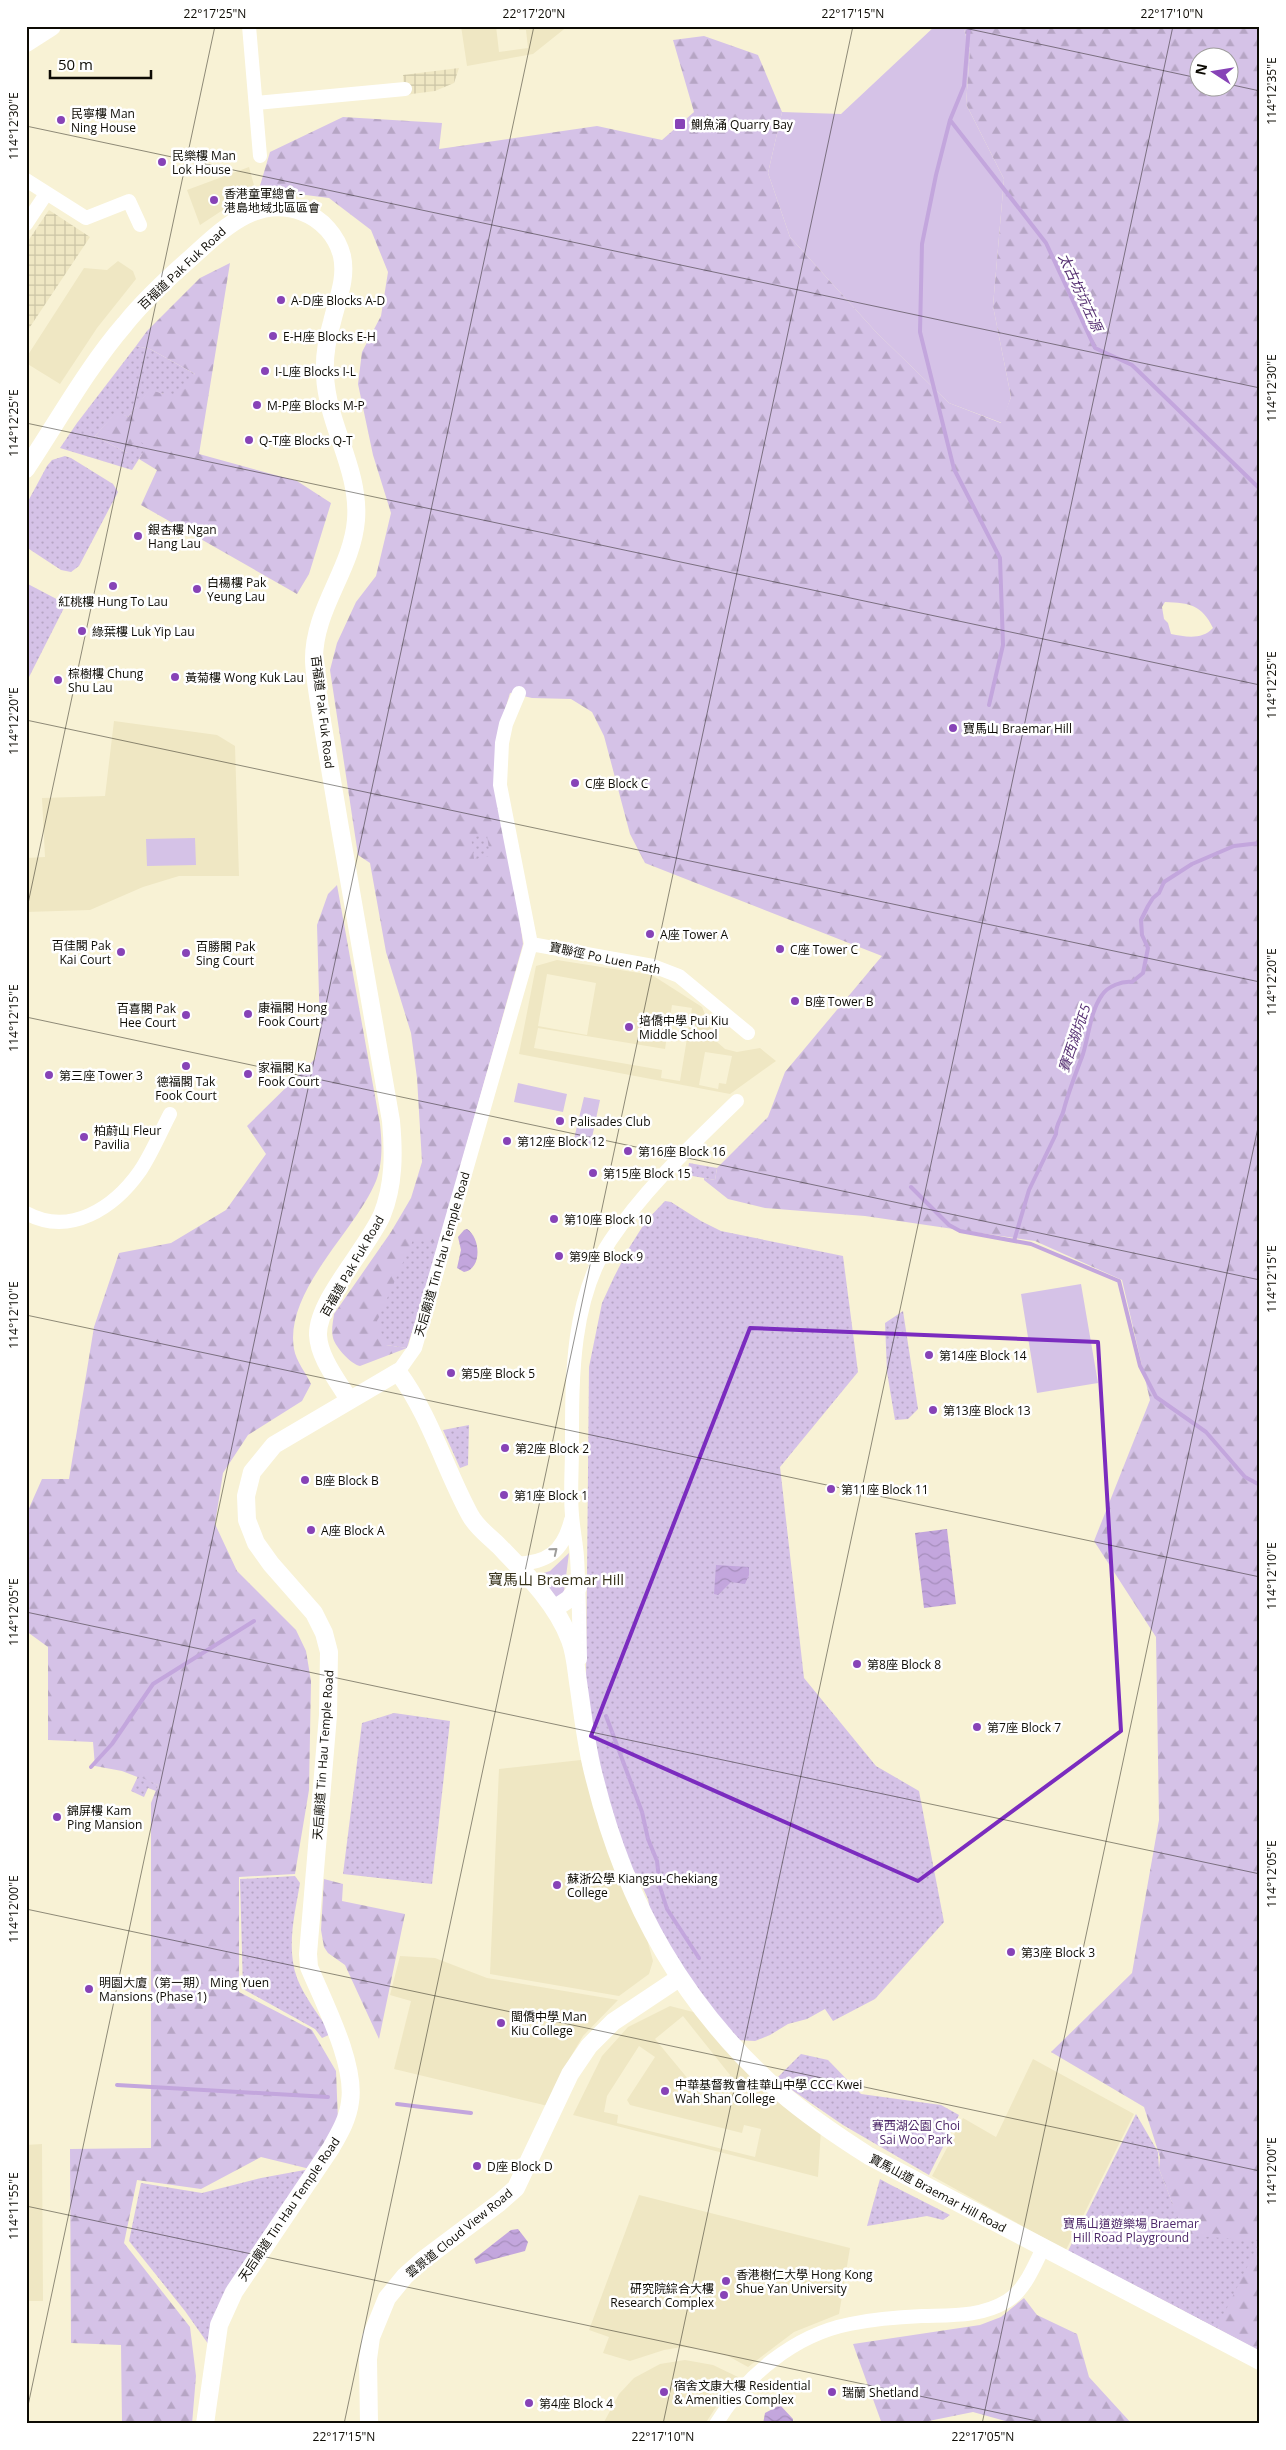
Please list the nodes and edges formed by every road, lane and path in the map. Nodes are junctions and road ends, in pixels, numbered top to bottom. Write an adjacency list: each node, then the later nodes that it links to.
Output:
1 (249, 26): 3 (street)
2 (405, 89): 3 (street)
3 (256, 103): 4 (street)
4 (260, 156)
5 (26, 180): 6 (street)
6 (46, 194): 7 (street); 8 (street)
7 (26, 224)
8 (140, 225)
9 (26, 469): 17 (street, 百福道 Pak Fuk Road)
10 (519, 693): 11 (street, 天后廟道 Tin Hau Temple Road)
11 (531, 944): 12 (street, 寶聯徑 Po Luen Path); 16 (street, 天后廟道 Tin Hau Temple Road)
12 (748, 1033)
13 (738, 1101): 18 (street, 寶馬山道 Braemar Hill Road)
14 (170, 1114): 15 (street)
15 (26, 1213)
16 (398, 1372): 17 (street, 天后廟道 Tin Hau Temple Road); 19 (street, 寶馬山道 Braemar Hill Road)
17 (349, 1400): 26 (street, 天后廟道 Tin Hau Temple Road)
18 (572, 1515): 19 (street, 寶馬山道 Braemar Hill Road, one-way to 18); 20 (street, 寶馬山道 Braemar Hill Road)
19 (515, 1564): 21 (street, 寶馬山道 Braemar Hill Road)
20 (578, 1587): 21 (street); 22 (street, 寶馬山道 Braemar Hill Road)
21 (554, 1608): 22 (street, 寶馬山道 Braemar Hill Road)
22 (582, 1705): 23 (street, 寶馬山道 Braemar Hill Road)
23 (679, 1978): 24 (street, 寶馬山道 Braemar Hill Road); 27 (street, 雲景道 Cloud View Road)
24 (1043, 2248): 25 (street, 寶馬山道 Braemar Hill Road); 28 (street)
25 (1260, 2361)
26 (205, 2424)
27 (369, 2424)
28 (716, 2424)

